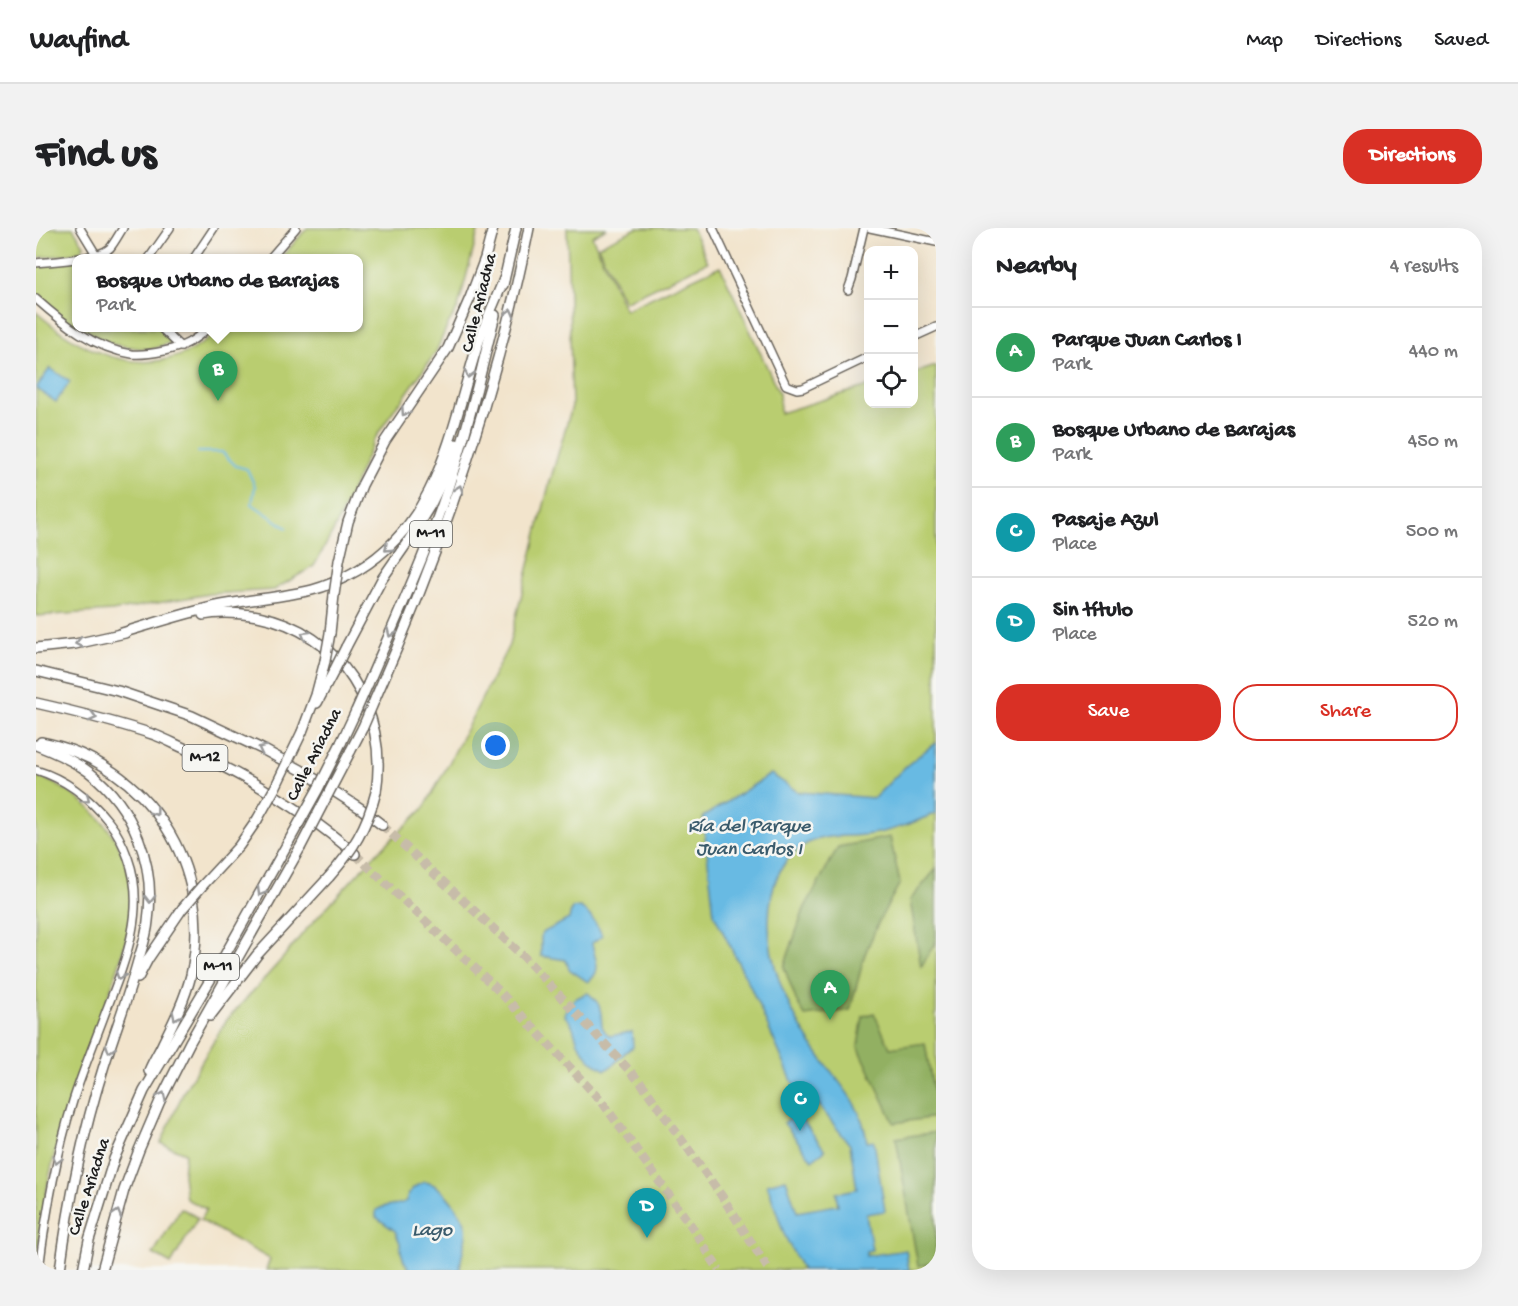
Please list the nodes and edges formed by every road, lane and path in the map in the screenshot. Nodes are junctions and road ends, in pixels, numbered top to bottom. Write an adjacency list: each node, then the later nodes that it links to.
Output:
1 (80, 228): 14 (street)
2 (123, 228): 15 (street)
3 (170, 228): 16 (street)
4 (214, 228): 17 (street)
5 (296, 228): 18 (street)
6 (493, 228): 37 (highway, one-way to 37, bridge)
7 (516, 228): 21 (highway, Calle Ariadna / M-11)
8 (529, 228): 43 (highway, Calle Ariadna / M-11, one-way to 8, bridge)
9 (713, 228): 31 (street)
10 (864, 228): 22 (street)
11 (870, 228): 12 (street)
12 (911, 232): 13 (street)
13 (936, 242)
14 (96, 254)
15 (100, 254)
16 (152, 254)
17 (197, 254)
18 (273, 254)
19 (72, 259): 20 (street)
20 (36, 263)
21 (504, 279): 32 (highway, Calle Ariadna / M-11); 33 (highway, one-way to 33)
22 (848, 290)
23 (36, 300): 25 (street)
24 (936, 327): 29 (street)
25 (72, 328)
26 (78, 332): 30 (street)
27 (166, 332): 30 (street)
28 (203, 332): 30 (street)
29 (918, 335)
30 (181, 347)
31 (864, 359)
32 (478, 379): 37 (highway, bridge); 44 (highway, Calle Ariadna / M-11, one-way to 44, bridge)
33 (122, 633): 34 (highway, one-way to 34); 43 (highway, one-way to 33, bridge)
34 (36, 648)
35 (36, 671): 40 (highway, M-12, one-way to 35)
36 (36, 703): 41 (highway, M-12, one-way to 41)
37 (302, 732): 42 (highway, bridge)
38 (36, 743): 42 (highway, one-way to 42); 44 (highway, one-way to 44)
39 (36, 770): 45 (street, one-way to 45)
40 (382, 825)
41 (354, 854)
42 (129, 993): 46 (highway, one-way to 46)
43 (190, 1042): 48 (highway, Calle Ariadna / M-11, one-way to 43)
44 (144, 1091): 47 (highway, Calle Ariadna / M-11)
45 (39, 1270)
46 (60, 1270)
47 (83, 1270)
48 (102, 1270)

